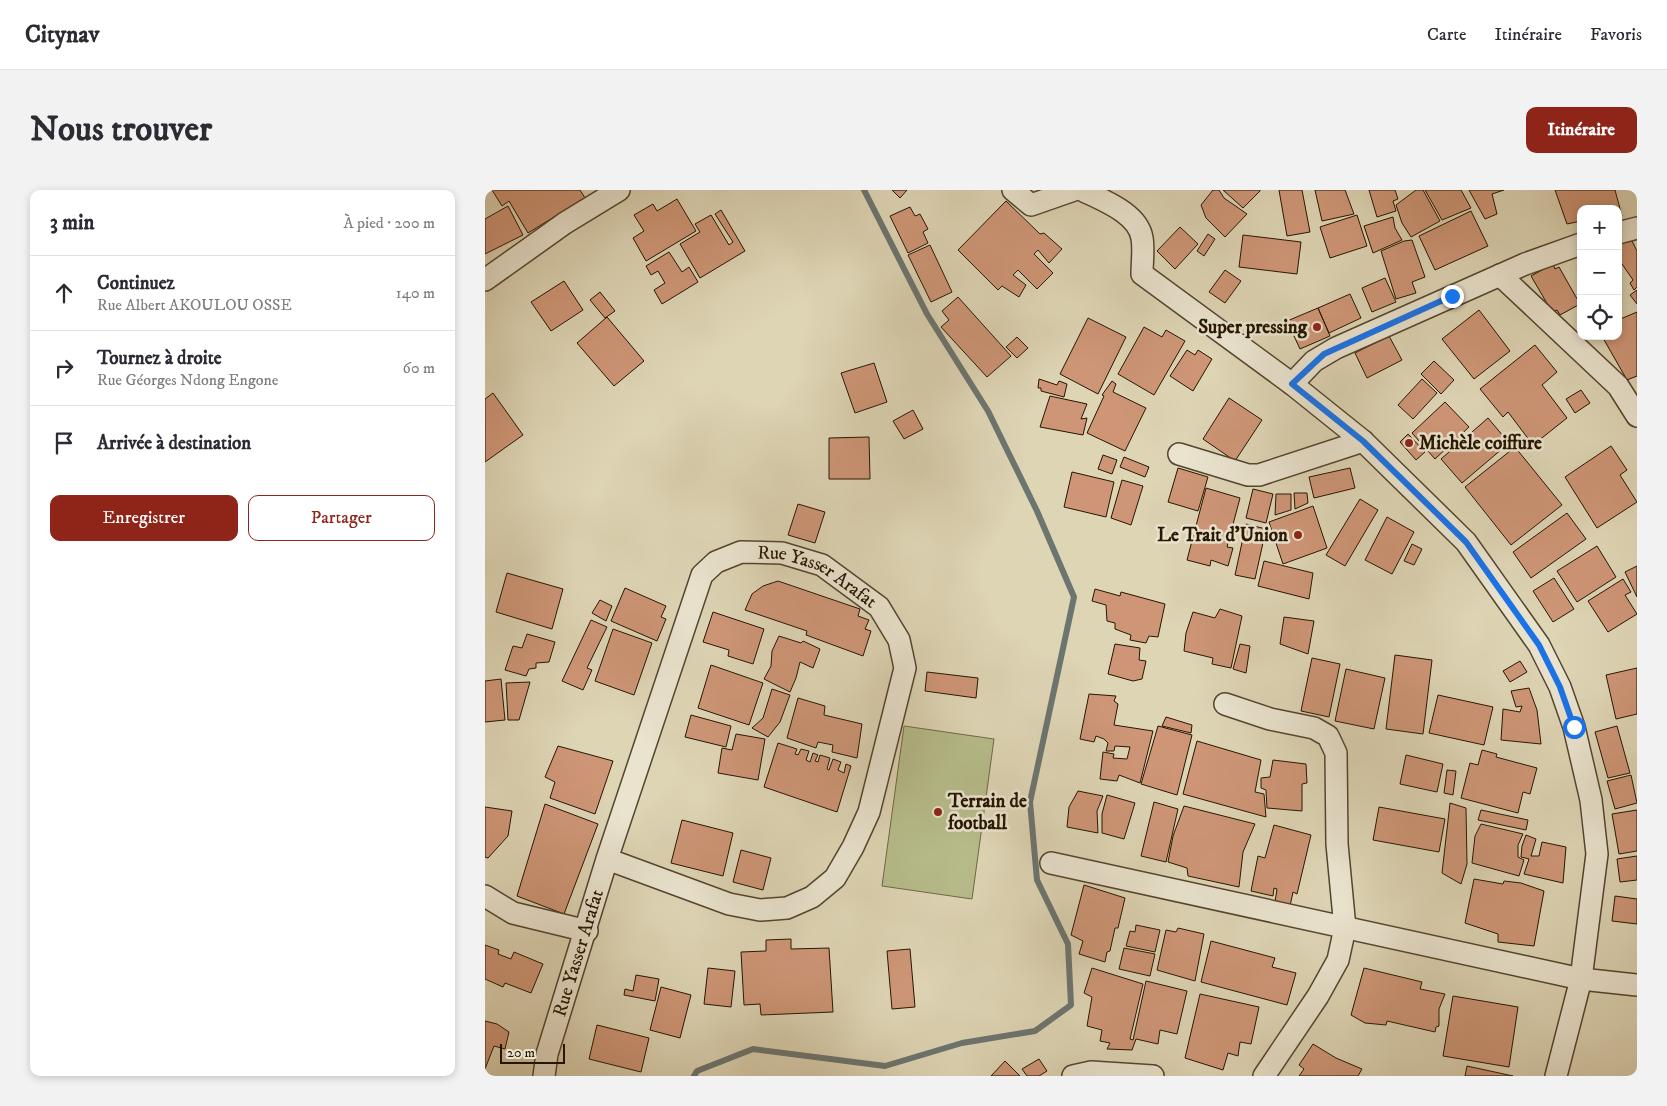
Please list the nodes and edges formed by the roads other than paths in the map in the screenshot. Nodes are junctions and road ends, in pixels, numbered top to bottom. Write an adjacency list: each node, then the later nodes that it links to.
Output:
1 (619, 190): 9 (street)
2 (1013, 190): 3 (street)
3 (1074, 190)
4 (1082, 190): 10 (street)
5 (1637, 228): 6 (street)
6 (1622, 232)
7 (1577, 246): 8 (street)
8 (1499, 275): 10 (street); 11 (street)
9 (485, 280)
10 (1292, 384): 12 (street)
11 (1637, 416)
12 (1363, 441): 13 (street); 20 (street)
13 (1179, 454)
14 (1225, 704): 18 (street)
15 (607, 859): 15 (street, Rue Yasser Arafat); 19 (street, Rue Yasser Arafat)
16 (1051, 863): 18 (street)
17 (485, 896): 19 (street)
18 (1345, 928): 20 (street); 25 (street)
19 (587, 931): 22 (street, Rue Yasser Arafat)
20 (1581, 979): 21 (street); 26 (street)
21 (1637, 985)
22 (544, 1076)
23 (1073, 1076): 24 (street)
24 (1153, 1076)
25 (1264, 1076)
26 (1556, 1076)

